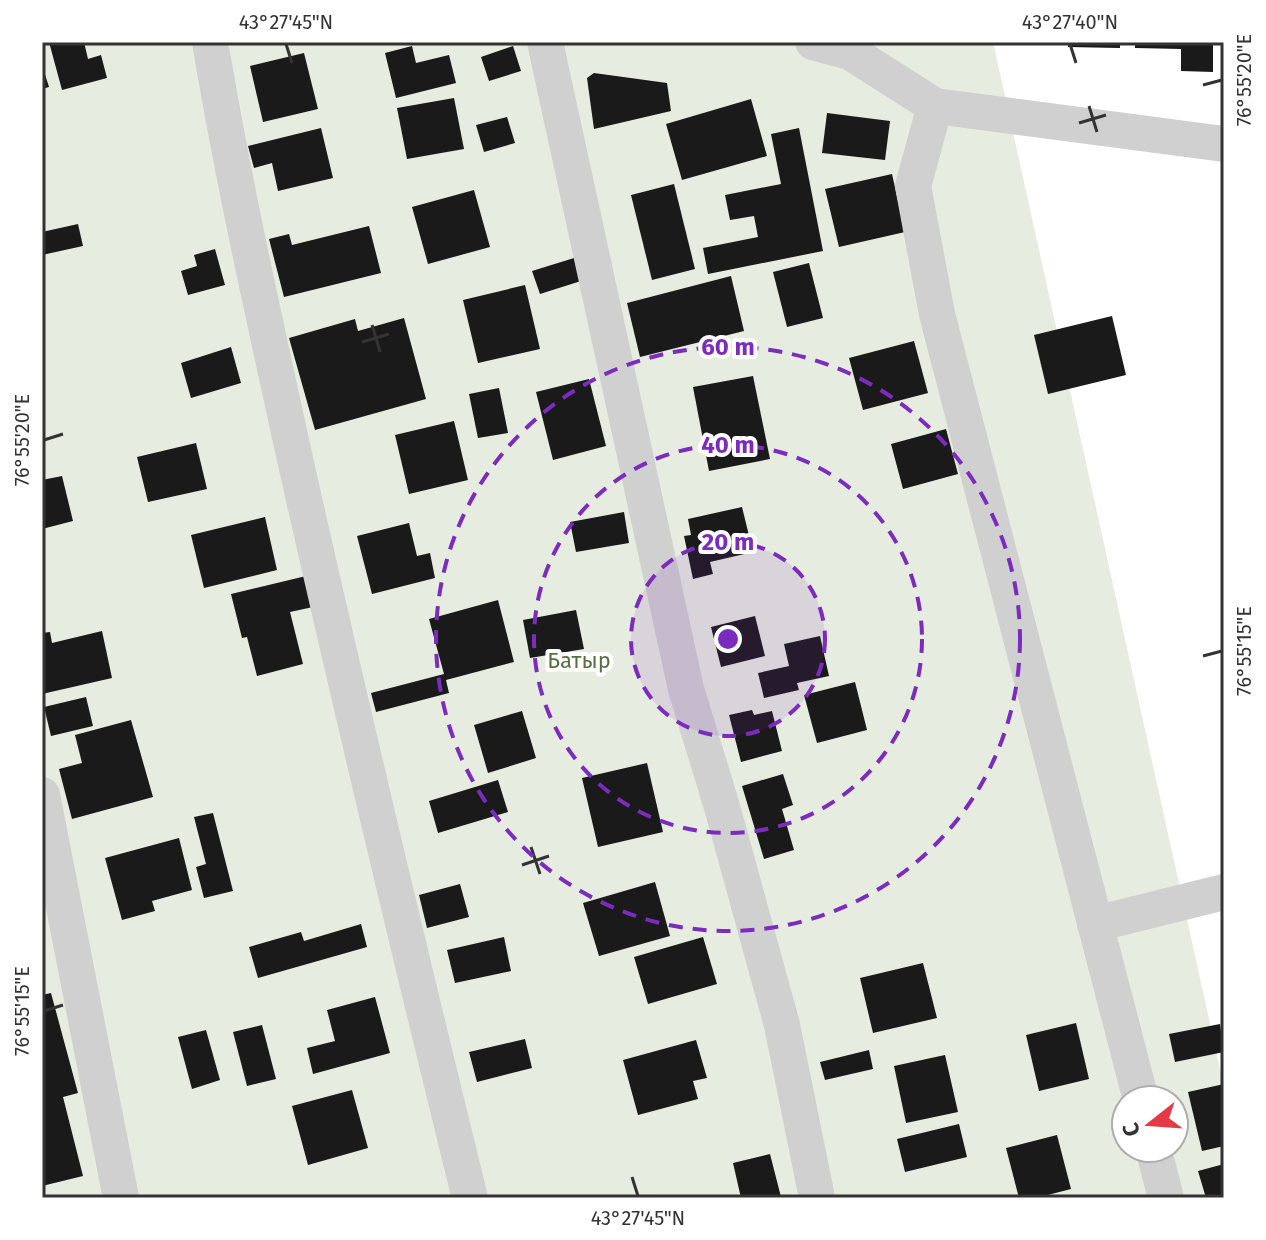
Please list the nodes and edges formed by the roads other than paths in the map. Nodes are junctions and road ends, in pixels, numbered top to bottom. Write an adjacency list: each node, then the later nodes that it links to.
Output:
1 (210, 42): 13 (street)
2 (545, 42): 14 (street)
3 (813, 42): 4 (street)
4 (935, 106): 5 (street); 9 (street)
5 (1224, 144)
6 (42, 795): 7 (street)
7 (51, 885): 12 (street)
8 (1224, 892): 9 (street)
9 (1095, 924): 10 (street)
10 (1137, 1084)
11 (1157, 1164): 15 (street)
12 (121, 1198)
13 (470, 1198)
14 (817, 1198)
15 (1166, 1198)

